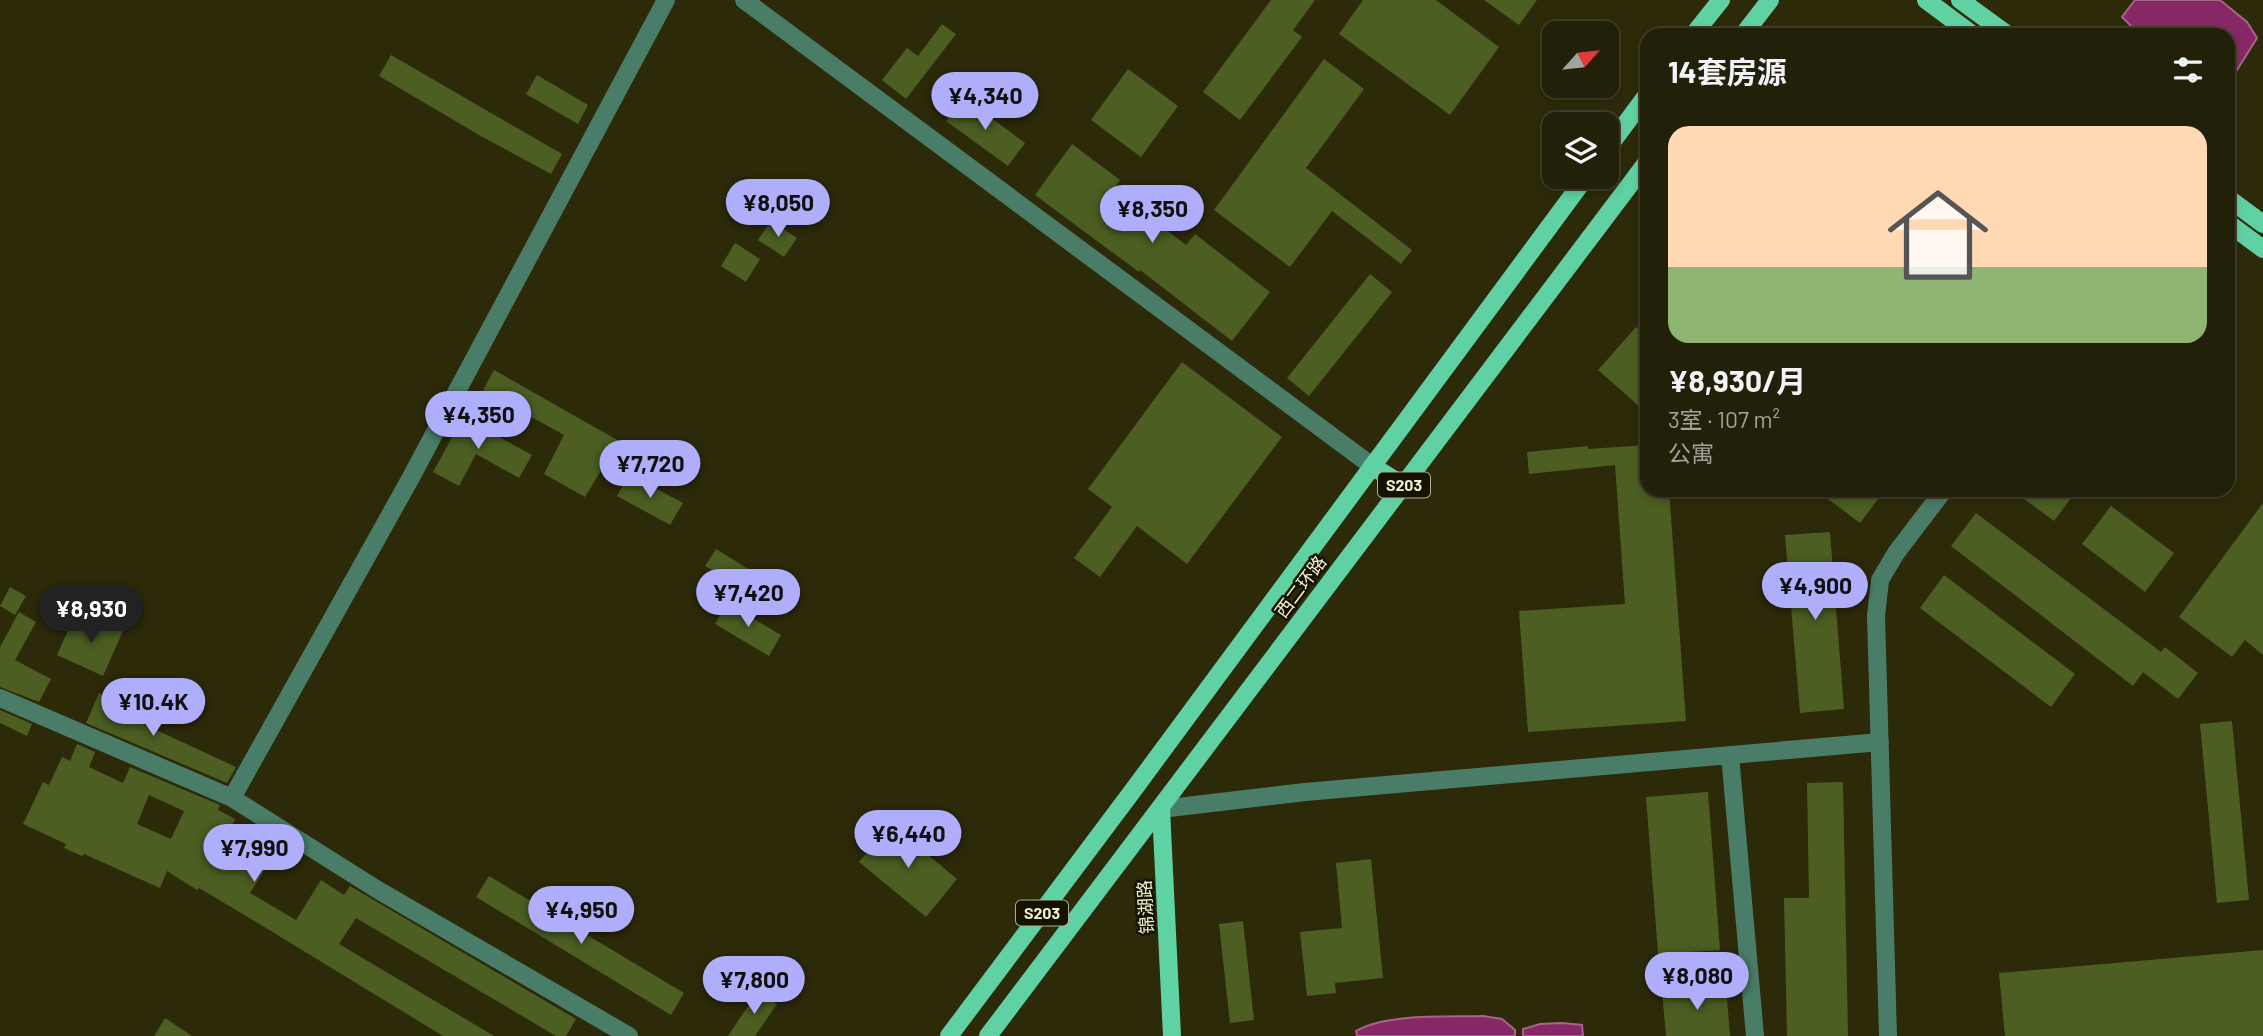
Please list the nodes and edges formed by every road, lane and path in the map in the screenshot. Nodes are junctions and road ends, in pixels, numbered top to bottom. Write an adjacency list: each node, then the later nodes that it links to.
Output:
1 (666, 0): 26 (street)
2 (744, 0): 19 (street)
3 (1721, 0): 7 (main road)
4 (1770, 0): 8 (main road)
5 (1926, 0): 9 (main road)
6 (1960, 0): 10 (main road)
7 (1699, 28)
8 (1748, 28)
9 (1964, 28)
10 (1998, 28)
11 (1640, 104): 12 (main road)
12 (1619, 133)
13 (1640, 171): 20 (main road, 西二环路 / S203)
14 (1577, 189): 19 (main road, 西二环路 / S203)
15 (2235, 203): 16 (main road)
16 (2263, 224)
17 (2235, 228): 18 (main road)
18 (2263, 249)
19 (1372, 466): 20 (main road); 25 (main road, 西二环路 / S203)
20 (1404, 486): 27 (main road, 西二环路 / S203)
21 (1939, 497): 23 (street)
22 (0, 698): 26 (street)
23 (1880, 742): 24 (street); 33 (street)
24 (1731, 755): 27 (street); 32 (street)
25 (1134, 789): 27 (main road); 29 (main road, 西二环路 / S203)
26 (232, 798): 28 (street)
27 (1161, 809): 30 (main road, 西二环路 / S203); 31 (main road, 锦湖路)
28 (629, 1036)
29 (949, 1036)
30 (989, 1036)
31 (1172, 1036)
32 (1755, 1036)
33 (1888, 1036)

